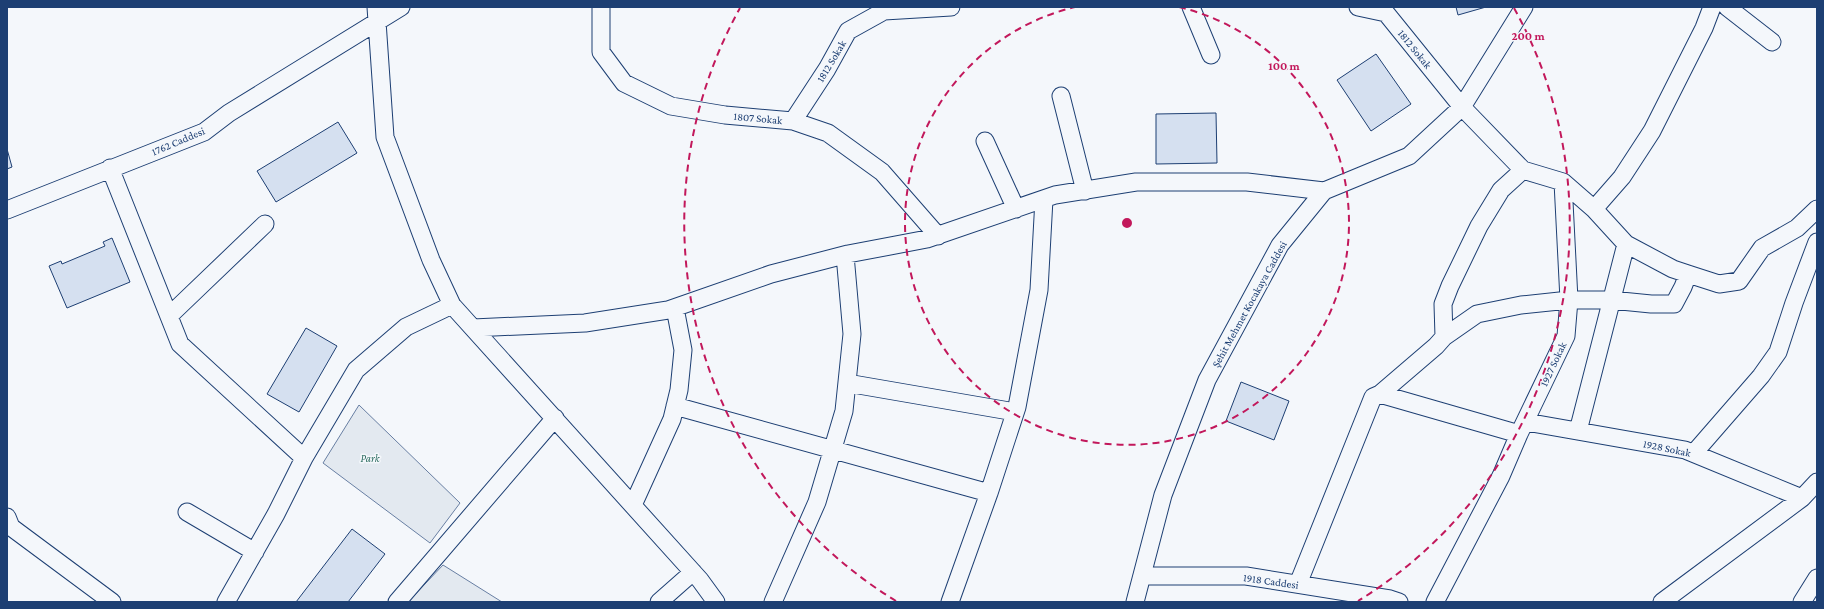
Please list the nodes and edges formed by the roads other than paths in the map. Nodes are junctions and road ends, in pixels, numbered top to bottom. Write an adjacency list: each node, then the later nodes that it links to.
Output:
1 (401, 7): 9 (street, 1762 Caddesi)
2 (601, 7): 14 (street, 1807 Sokak)
3 (951, 7): 14 (street, 1812 Sokak)
4 (1191, 7): 11 (street)
5 (1358, 7): 13 (street, 1812 Sokak)
6 (1524, 7): 13 (street, Şehit Mehmet Kocakaya Caddesi)
7 (1712, 7): 23 (street)
8 (1727, 7): 10 (street)
9 (377, 15): 16 (street, 1762 Caddesi); 34 (street)
10 (1772, 42)
11 (1210, 55)
12 (1061, 96): 19 (street)
13 (1462, 107): 17 (street); 20 (street, Şehit Mehmet Kocakaya Caddesi)
14 (793, 121): 27 (street, 1807 Sokak)
15 (985, 141): 22 (street)
16 (110, 168): 25 (street, 1762 Caddesi); 36 (street)
17 (1523, 170): 18 (street); 38 (street)
18 (1563, 182): 23 (street); 32 (street, 1927 Sokak)
19 (1085, 190): 20 (street); 21 (street)
20 (1324, 191): 57 (street, Şehit Mehmet Kocakaya Caddesi)
21 (1044, 199): 22 (street); 42 (street)
22 (1016, 209): 27 (street)
23 (1594, 209): 29 (street)
24 (1817, 209): 31 (street)
25 (7, 210)
26 (265, 224): 36 (street)
27 (938, 236): 30 (street)
28 (1817, 242): 47 (street)
29 (1626, 244): 31 (street); 33 (street)
30 (844, 256): 35 (street); 39 (street)
31 (1688, 274): 33 (street)
32 (1569, 300): 33 (street); 38 (street); 44 (street, 1927 Sokak)
33 (1611, 300): 45 (street)
34 (452, 305): 37 (street); 48 (street)
35 (675, 308): 37 (street); 41 (street)
36 (169, 316): 48 (street)
37 (473, 328): 43 (street)
38 (1444, 337): 40 (street)
39 (847, 383): 42 (street); 46 (street)
40 (1380, 394): 44 (street, 1928 Sokak); 59 (street)
41 (675, 406): 46 (street); 52 (street)
42 (1015, 412): 50 (street)
43 (555, 418): 52 (street); 63 (street)
44 (1522, 428): 45 (street, 1928 Sokak); 70 (street, 1927 Sokak)
45 (1578, 431): 47 (street, 1928 Sokak)
46 (833, 449): 50 (street); 66 (street)
47 (1694, 453): 51 (street, 1928 Sokak)
48 (304, 458): 55 (street)
49 (1817, 482): 51 (street)
50 (990, 493): 67 (street)
51 (1802, 498): 71 (street)
52 (633, 505): 56 (street)
53 (187, 512): 55 (street)
54 (8, 524): 61 (street)
55 (255, 552): 62 (street)
56 (693, 572): 64 (street); 65 (street)
57 (1142, 576): 59 (street, 1918 Caddesi); 68 (street, Şehit Mehmet Kocakaya Caddesi)
58 (1817, 578): 72 (street)
59 (1298, 584): 60 (street, 1918 Caddesi)
60 (1373, 599): 69 (street, 1918 Caddesi)
61 (112, 602)
62 (226, 602)
63 (397, 602)
64 (660, 602)
65 (716, 602)
66 (773, 602)
67 (950, 602)
68 (1135, 602)
69 (1398, 602)
70 (1435, 602)
71 (1662, 602)
72 (1802, 602)

